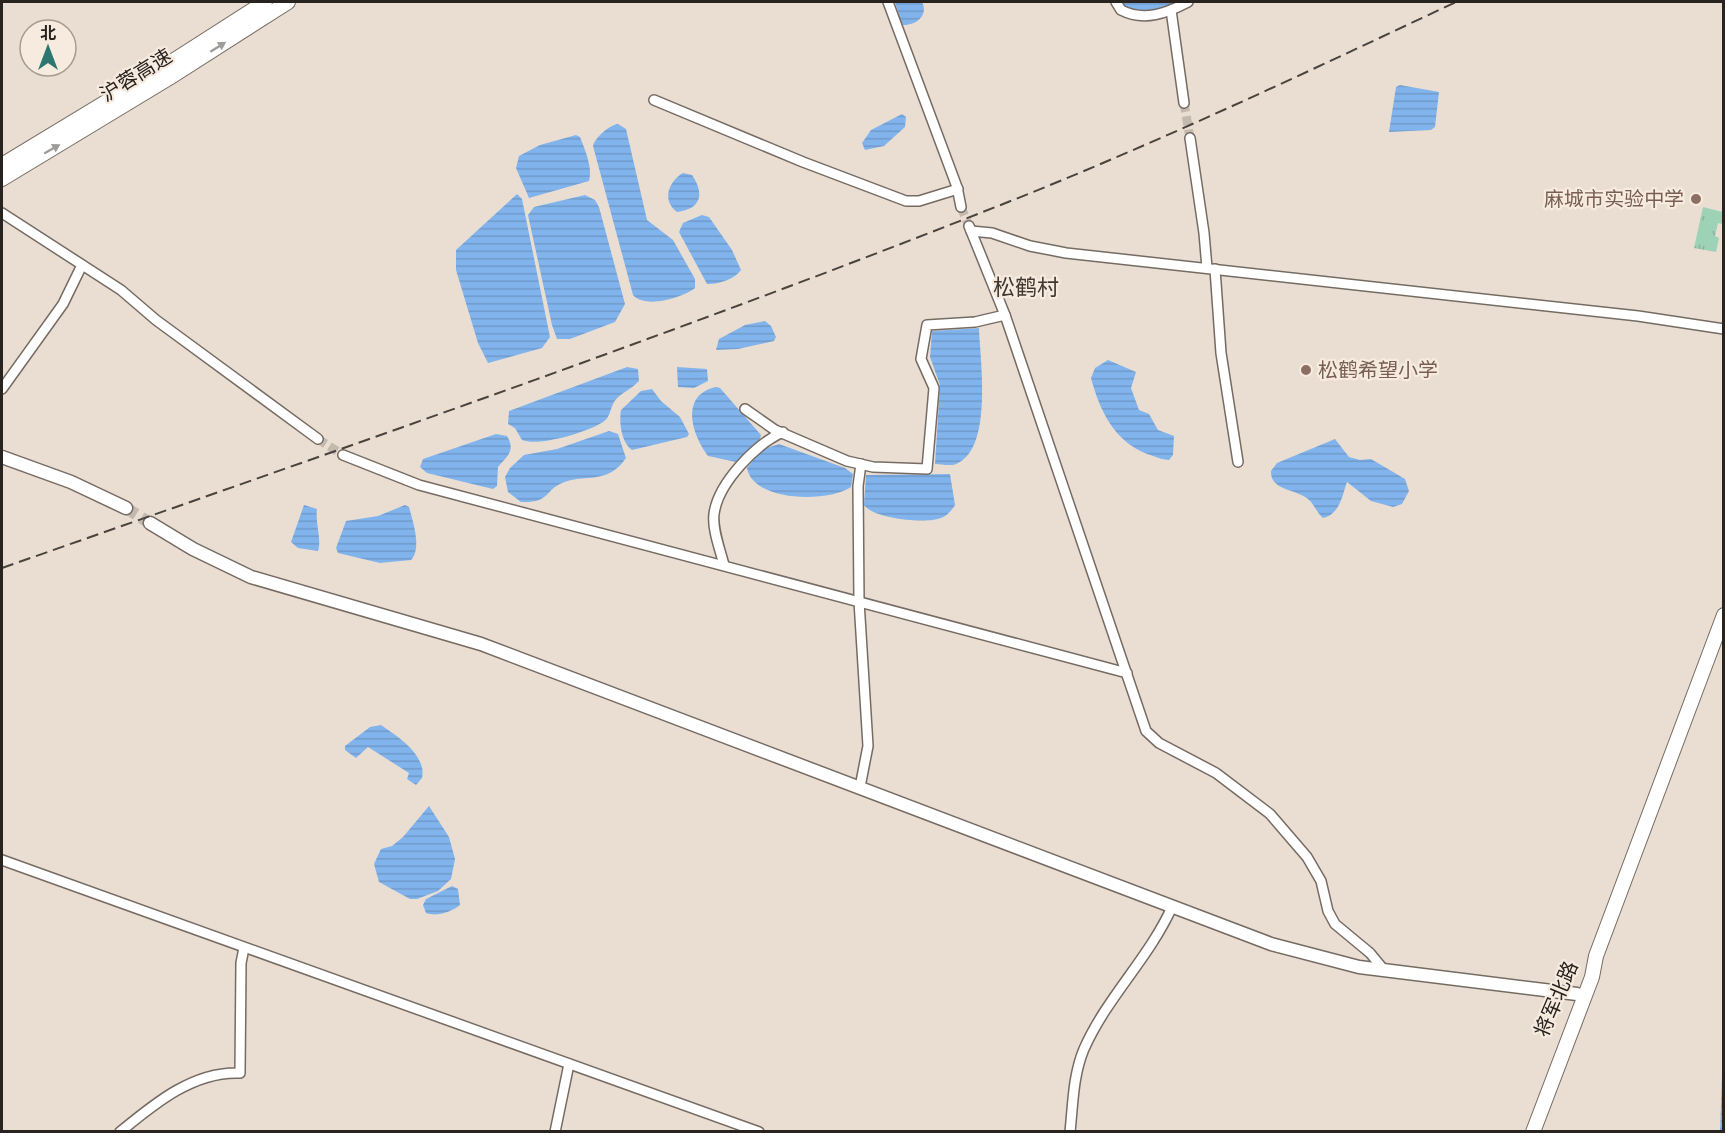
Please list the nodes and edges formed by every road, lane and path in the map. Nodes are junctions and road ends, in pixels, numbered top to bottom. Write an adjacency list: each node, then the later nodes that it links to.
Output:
1 (266, 2): 10 (highway, 沪蓉高速)
2 (288, 2): 11 (highway, 沪蓉高速, one-way to 2)
3 (888, 2): 12 (street)
4 (1116, 2): 6 (street)
5 (1188, 2): 6 (street)
6 (1171, 10): 8 (street)
7 (654, 100): 12 (street)
8 (1184, 103)
9 (1190, 138): 16 (street)
10 (2, 165)
11 (2, 179)
12 (958, 189): 13 (street)
13 (961, 207)
14 (2, 213): 15 (street)
15 (82, 265): 19 (street); 22 (street)
16 (1210, 269): 17 (street); 18 (street); 25 (street)
17 (1005, 315): 26 (street); 32 (street)
18 (1724, 329)
19 (2, 388)
20 (745, 409): 21 (street)
21 (783, 432): 26 (street); 29 (street)
22 (318, 439)
23 (343, 454): 29 (street)
24 (2, 457): 27 (main road)
25 (1238, 462)
26 (861, 464): 30 (street)
27 (126, 508)
28 (150, 523): 33 (main road)
29 (724, 565): 30 (street)
30 (859, 601): 32 (street); 33 (street)
31 (1724, 615): 37 (highway)
32 (1127, 673): 38 (street)
33 (860, 787): 35 (main road)
34 (2, 860): 36 (street)
35 (1172, 907): 38 (main road); 44 (street)
36 (244, 948): 40 (street); 41 (street)
37 (1596, 956): 39 (highway, 将军北路); 46 (highway, 将军北路)
38 (1384, 970): 39 (main road)
39 (1577, 994): 45 (highway, 将军北路)
40 (569, 1064): 42 (street); 43 (street)
41 (120, 1131)
42 (555, 1131)
43 (759, 1131)
44 (1070, 1131)
45 (1524, 1131)
46 (1533, 1131)

